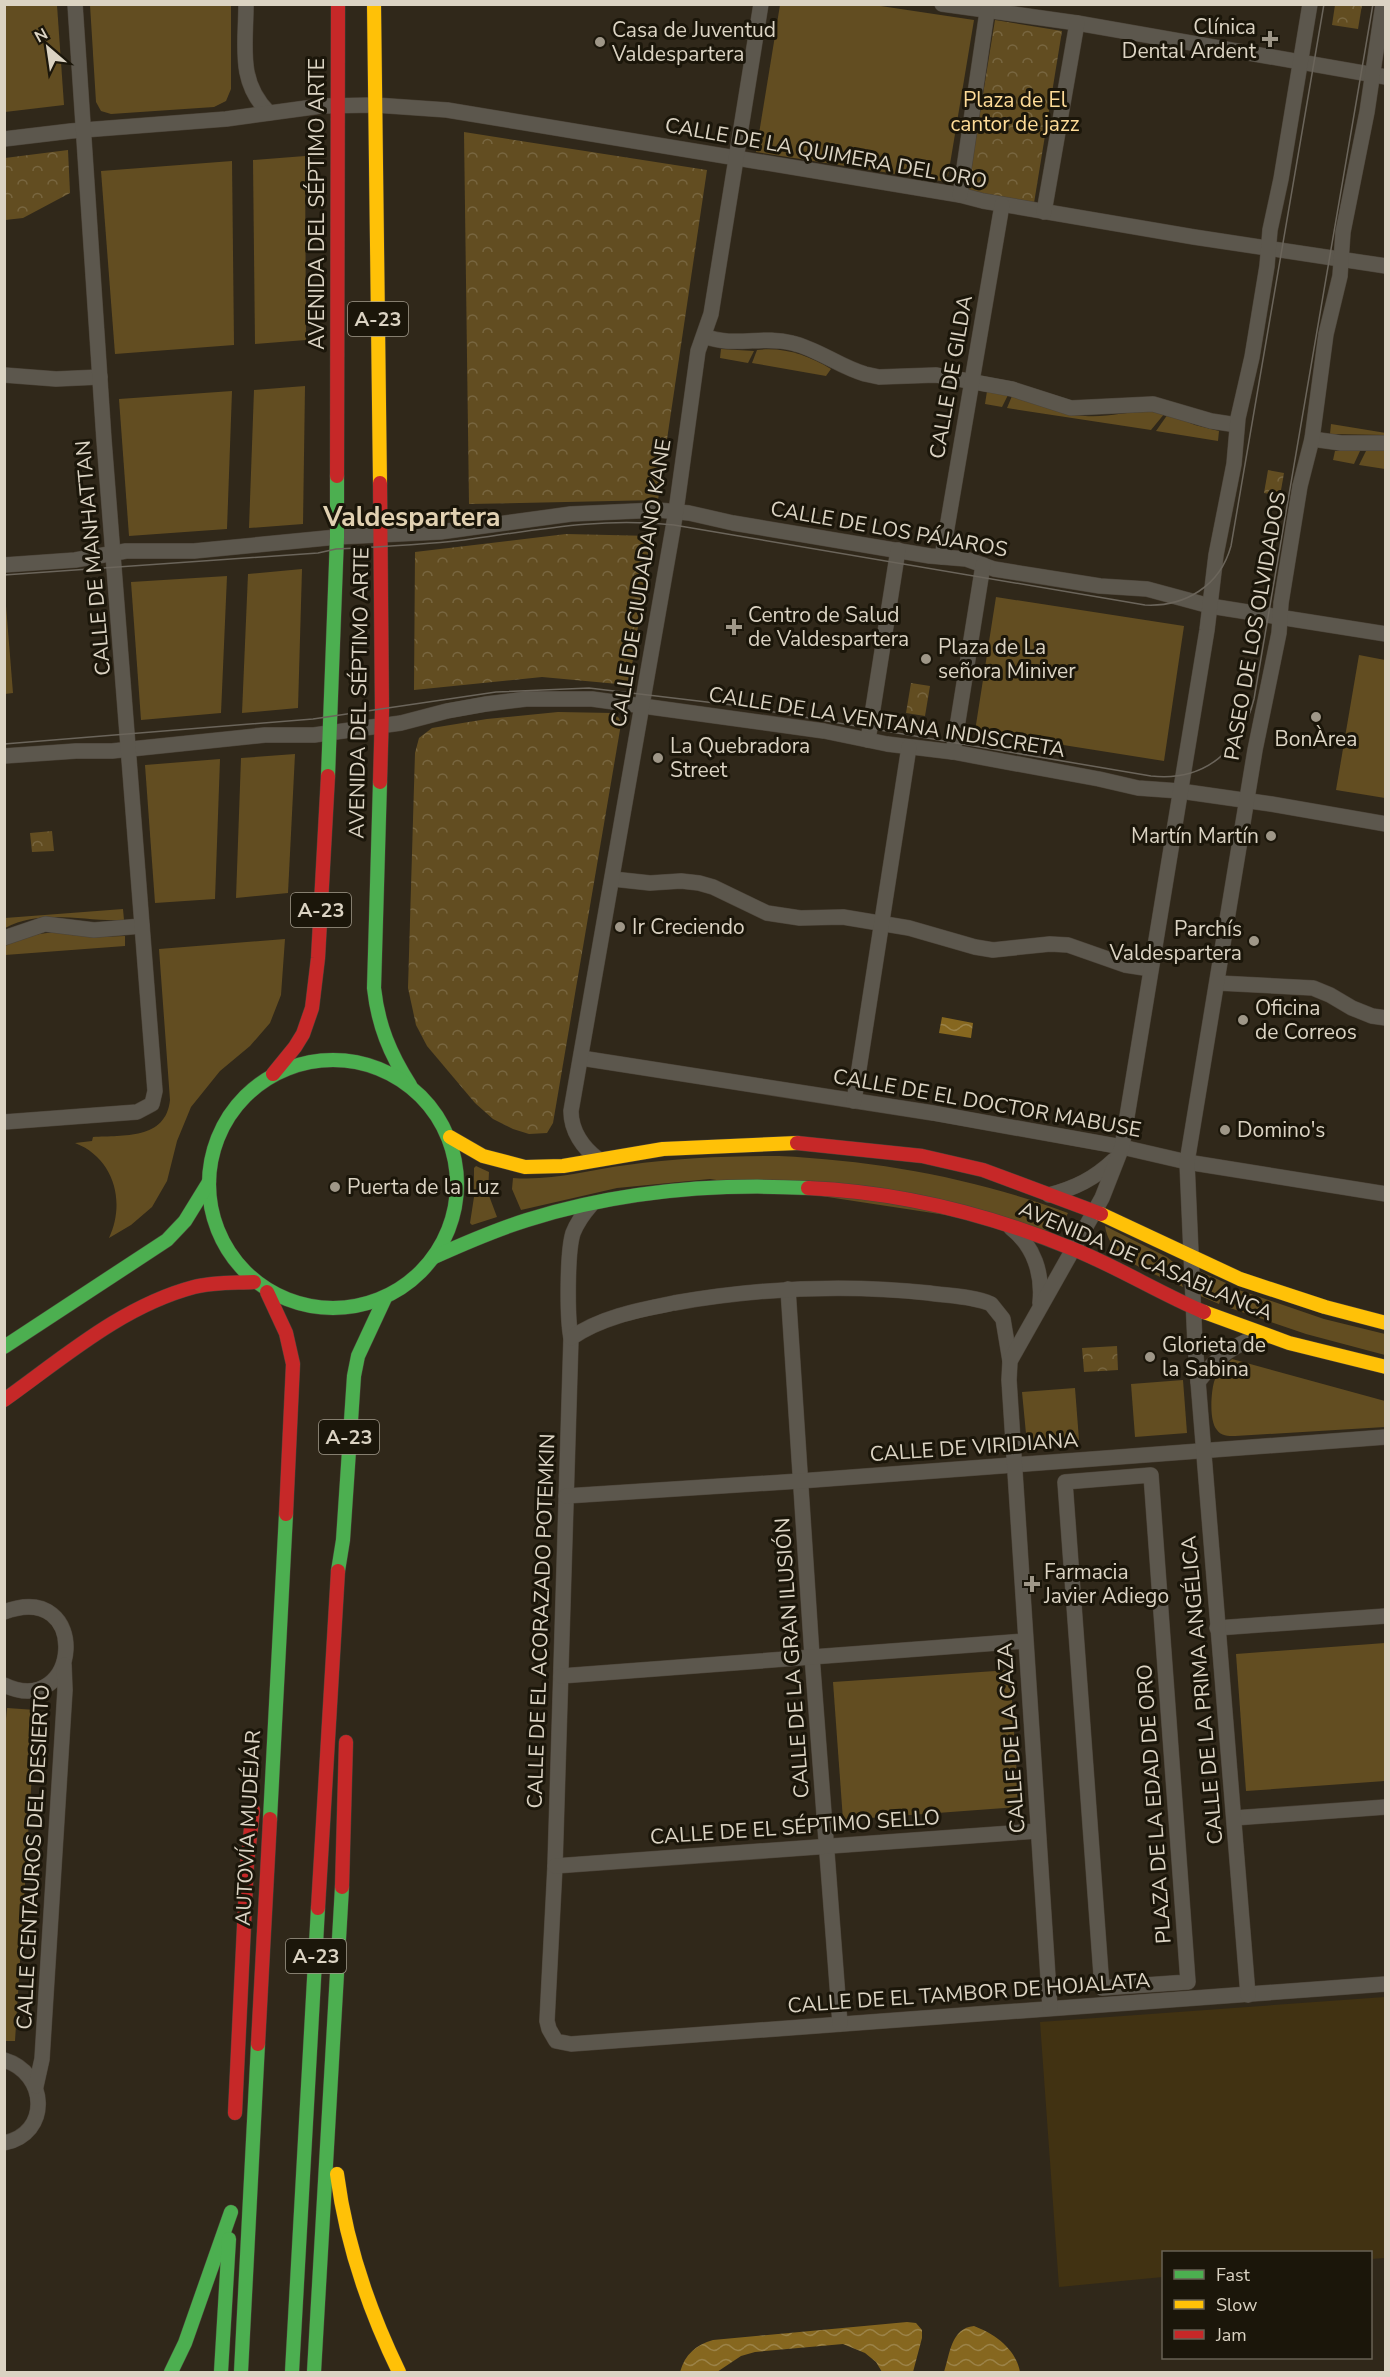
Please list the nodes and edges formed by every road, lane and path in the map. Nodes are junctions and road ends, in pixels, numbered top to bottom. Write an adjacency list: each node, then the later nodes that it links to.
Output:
1 (75, 4): 17 (street, CALLE DE MANHATTAN)
2 (246, 4): 16 (street)
3 (338, 4): 14 (main road, AVENIDA DEL SÉPTIMO ARTE)
4 (374, 4): 15 (main road, AVENIDA DEL SÉPTIMO ARTE / A-23)
5 (761, 4): 19 (street, CALLE DE CIUDADANO KANE)
6 (942, 4): 10 (street)
7 (1310, 4): 12 (street)
8 (1383, 4): 13 (street, PASEO DE LOS OLVIDADOS)
9 (1031, 11): 10 (street); 11 (street)
10 (987, 12): 20 (street)
11 (1077, 23): 12 (street); 22 (street)
12 (1300, 62): 13 (street); 23 (street)
13 (1379, 76): 24 (street, PASEO DE LOS OLVIDADOS)
14 (339, 105): 15 (street, CALLE DE LA QUIMERA DEL ORO); 16 (street, CALLE DE LA QUIMERA DEL ORO); 35 (main road, AVENIDA DEL SÉPTIMO ARTE)
15 (375, 105): 19 (street, CALLE DE LA QUIMERA DEL ORO); 34 (main road, AVENIDA DEL SÉPTIMO ARTE / A-23)
16 (269, 113): 17 (street, CALLE DE LA QUIMERA DEL ORO)
17 (84, 130): 18 (street, CALLE DE LA QUIMERA DEL ORO); 28 (street, CALLE DE MANHATTAN)
18 (4, 139)
19 (737, 158): 20 (street, CALLE DE LA QUIMERA DEL ORO); 26 (street, CALLE DE CIUDADANO KANE)
20 (960, 195): 21 (street, CALLE DE LA QUIMERA DEL ORO)
21 (1002, 205): 22 (street, CALLE DE LA QUIMERA DEL ORO); 29 (street, CALLE DE GILDA)
22 (1044, 212): 23 (street, CALLE DE LA QUIMERA DEL ORO)
23 (1268, 248): 24 (street); 30 (street)
24 (1341, 258): 25 (street); 31 (street, PASEO DE LOS OLVIDADOS)
25 (1386, 266)
26 (704, 336): 29 (street); 33 (street, CALLE DE CIUDADANO KANE)
27 (4, 375): 28 (street)
28 (100, 377): 37 (street, CALLE DE MANHATTAN)
29 (972, 382): 30 (street); 38 (street, CALLE DE GILDA)
30 (1237, 425): 41 (street)
31 (1312, 439): 32 (street); 42 (street, PASEO DE LOS OLVIDADOS)
32 (1386, 443)
33 (676, 512): 34 (street, CALLE DE LOS PÁJAROS); 36 (street, CALLE DE LOS PÁJAROS); 44 (street, CALLE DE CIUDADANO KANE)
34 (382, 534): 35 (street, CALLE DE LOS PÁJAROS); 45 (main road, AVENIDA DEL SÉPTIMO ARTE / A-23)
35 (337, 537): 37 (street, CALLE DE LOS PÁJAROS); 46 (main road, AVENIDA DEL SÉPTIMO ARTE / A-23)
36 (898, 550): 38 (street, CALLE DE LOS PÁJAROS); 47 (street)
37 (114, 553): 39 (street, CALLE DE LOS PÁJAROS); 49 (street, CALLE DE MANHATTAN)
38 (942, 557): 40 (street, CALLE DE LOS PÁJAROS)
39 (4, 565)
40 (983, 565): 41 (street, CALLE DE LOS PÁJAROS); 50 (street)
41 (1210, 606): 42 (street, CALLE DE LOS PÁJAROS); 52 (street)
42 (1280, 617): 43 (street, CALLE DE LOS PÁJAROS); 53 (street, PASEO DE LOS OLVIDADOS)
43 (1386, 634)
44 (643, 708): 45 (street, CALLE DE LA VENTANA INDISCRETA); 47 (street, CALLE DE LA VENTANA INDISCRETA); 55 (street, CALLE DE CIUDADANO KANE)
45 (382, 725): 46 (street, CALLE DE LA VENTANA INDISCRETA); 64 (main road, AVENIDA DEL SÉPTIMO ARTE / A-23)
46 (330, 733): 49 (street, CALLE DE LA VENTANA INDISCRETA); 63 (main road, AVENIDA DEL SÉPTIMO ARTE / A-23)
47 (868, 741): 48 (street, CALLE DE LA VENTANA INDISCRETA)
48 (909, 747): 50 (street, CALLE DE LA VENTANA INDISCRETA); 56 (street)
49 (129, 750): 51 (street, CALLE DE LA VENTANA INDISCRETA); 57 (street, CALLE DE MANHATTAN)
50 (953, 752): 52 (street, CALLE DE LA VENTANA INDISCRETA)
51 (4, 756)
52 (1180, 791): 53 (street, CALLE DE LA VENTANA INDISCRETA); 59 (street)
53 (1246, 802): 54 (street, CALLE DE LA VENTANA INDISCRETA); 60 (street, PASEO DE LOS OLVIDADOS)
54 (1386, 824)
55 (613, 879): 56 (street); 62 (street, CALLE DE CIUDADANO KANE)
56 (881, 924): 59 (street); 65 (street)
57 (142, 926): 58 (street); 66 (street, CALLE DE MANHATTAN)
58 (4, 938)
59 (1151, 969): 68 (street)
60 (1218, 983): 61 (street); 70 (street, PASEO DE LOS OLVIDADOS)
61 (1386, 1018)
62 (581, 1058): 65 (street, CALLE DE EL DOCTOR MABUSE); 69 (street, CALLE DE CIUDADANO KANE)
63 (273, 1074): 64 (main road, A-23); 71 (main road, A-23)
64 (410, 1085): 67 (main road, A-23)
65 (854, 1101): 68 (street, CALLE DE EL DOCTOR MABUSE)
66 (4, 1122)
67 (450, 1137): 69 (main road, AVENIDA DE CASABLANCA); 78 (main road, A-23)
68 (1120, 1151): 70 (street, CALLE DE EL DOCTOR MABUSE); 72 (street); 75 (street)
69 (598, 1159): 72 (main road, AVENIDA DE CASABLANCA)
70 (1187, 1162): 73 (street, CALLE DE EL DOCTOR MABUSE); 79 (street, PASEO DE LOS OLVIDADOS)
71 (209, 1182): 80 (main road, A-23); 89 (main road)
72 (1049, 1194): 75 (main road, AVENIDA DE CASABLANCA)
73 (1386, 1194)
74 (591, 1205): 76 (main road, AVENIDA DE CASABLANCA); 78 (main road, AVENIDA DE CASABLANCA); 88 (street, CALLE DE EL ACORAZADO POTEMKIN)
75 (1094, 1211): 77 (street); 79 (main road, AVENIDA DE CASABLANCA)
76 (1006, 1224): 77 (main road, AVENIDA DE CASABLANCA); 84 (street)
77 (1073, 1249): 84 (street); 85 (main road, AVENIDA DE CASABLANCA)
78 (434, 1257): 83 (main road, A-23)
79 (1190, 1257): 85 (street, CALLE DE LA PRIMA ANGÉLICA); 86 (main road, AVENIDA DE CASABLANCA)
80 (254, 1282): 82 (main road, A-23); 93 (main road)
81 (788, 1289): 88 (street); 90 (street); 97 (street, CALLE DE LA GRAN ILUSIÓN)
82 (267, 1292): 83 (main road, A-23); 103 (main road, AUTOVÍA MUDÉJAR / A-23)
83 (385, 1298): 100 (main road, A-23)
84 (1040, 1305): 90 (street)
85 (1193, 1307): 87 (main road, AVENIDA DE CASABLANCA); 92 (street, CALLE DE LA PRIMA ANGÉLICA)
86 (1386, 1323)
87 (1267, 1336): 91 (main road, AVENIDA DE CASABLANCA); 92 (street)
88 (571, 1338): 99 (street, CALLE DE EL ACORAZADO POTEMKIN)
89 (4, 1347)
90 (1010, 1360): 96 (street)
91 (1386, 1368)
92 (1198, 1382): 95 (street, CALLE DE LA PRIMA ANGÉLICA)
93 (4, 1400)
94 (1386, 1437): 95 (street, CALLE DE VIRIDIANA)
95 (1204, 1450): 96 (street, CALLE DE VIRIDIANA); 105 (street, CALLE DE LA PRIMA ANGÉLICA)
96 (1014, 1465): 97 (street, CALLE DE VIRIDIANA); 106 (street, CALLE DE LA CAZA)
97 (800, 1481): 99 (street, CALLE DE VIRIDIANA); 107 (street, CALLE DE LA GRAN ILUSIÓN)
98 (1065, 1482): 98 (street, PLAZA DE LA EDAD DE ORO)
99 (566, 1496): 109 (street, CALLE DE EL ACORAZADO POTEMKIN)
100 (343, 1540): 104 (main road); 132 (main road, A-23)
101 (4, 1611): 108 (street, CALLE CENTAUROS DEL DESIERTO)
102 (1386, 1616): 105 (street)
103 (280, 1620): 112 (main road); 131 (main road, AUTOVÍA MUDÉJAR / A-23)
104 (348, 1628)
105 (1217, 1628): 115 (street, CALLE DE LA PRIMA ANGÉLICA)
106 (1025, 1641): 107 (street); 116 (street, CALLE DE LA CAZA)
107 (812, 1656): 109 (street); 117 (street, CALLE DE LA GRAN ILUSIÓN)
108 (64, 1665): 110 (street); 126 (street, CALLE CENTAUROS DEL DESIERTO)
109 (561, 1676): 118 (street, CALLE DE EL ACORAZADO POTEMKIN)
110 (4, 1685)
111 (346, 1731): 124 (main road)
112 (259, 1757)
113 (255, 1792): 127 (main road)
114 (1386, 1807): 115 (street)
115 (1234, 1818): 120 (street, CALLE DE LA PRIMA ANGÉLICA)
116 (1038, 1831): 117 (street, CALLE DE EL SÉPTIMO SELLO); 121 (street, CALLE DE LA CAZA)
117 (827, 1846): 118 (street, CALLE DE EL SÉPTIMO SELLO); 122 (street, CALLE DE LA GRAN ILUSIÓN)
118 (555, 1866): 123 (street, CALLE DE EL ACORAZADO POTEMKIN)
119 (1386, 1984): 120 (street, CALLE DE EL TAMBOR DE HOJALATA)
120 (1248, 1995): 121 (street, CALLE DE EL TAMBOR DE HOJALATA)
121 (1050, 2008): 122 (street, CALLE DE EL TAMBOR DE HOJALATA)
122 (840, 2024): 123 (street, CALLE DE EL TAMBOR DE HOJALATA)
123 (556, 2041)
124 (332, 2053): 133 (main road); 134 (main road)
125 (4, 2060): 126 (street)
126 (36, 2086): 128 (street, CALLE CENTAUROS DEL DESIERTO)
127 (235, 2131)
128 (4, 2143)
129 (171, 2373): 130 (main road)
130 (221, 2373)
131 (241, 2373)
132 (292, 2373)
133 (314, 2373)
134 (399, 2373)

